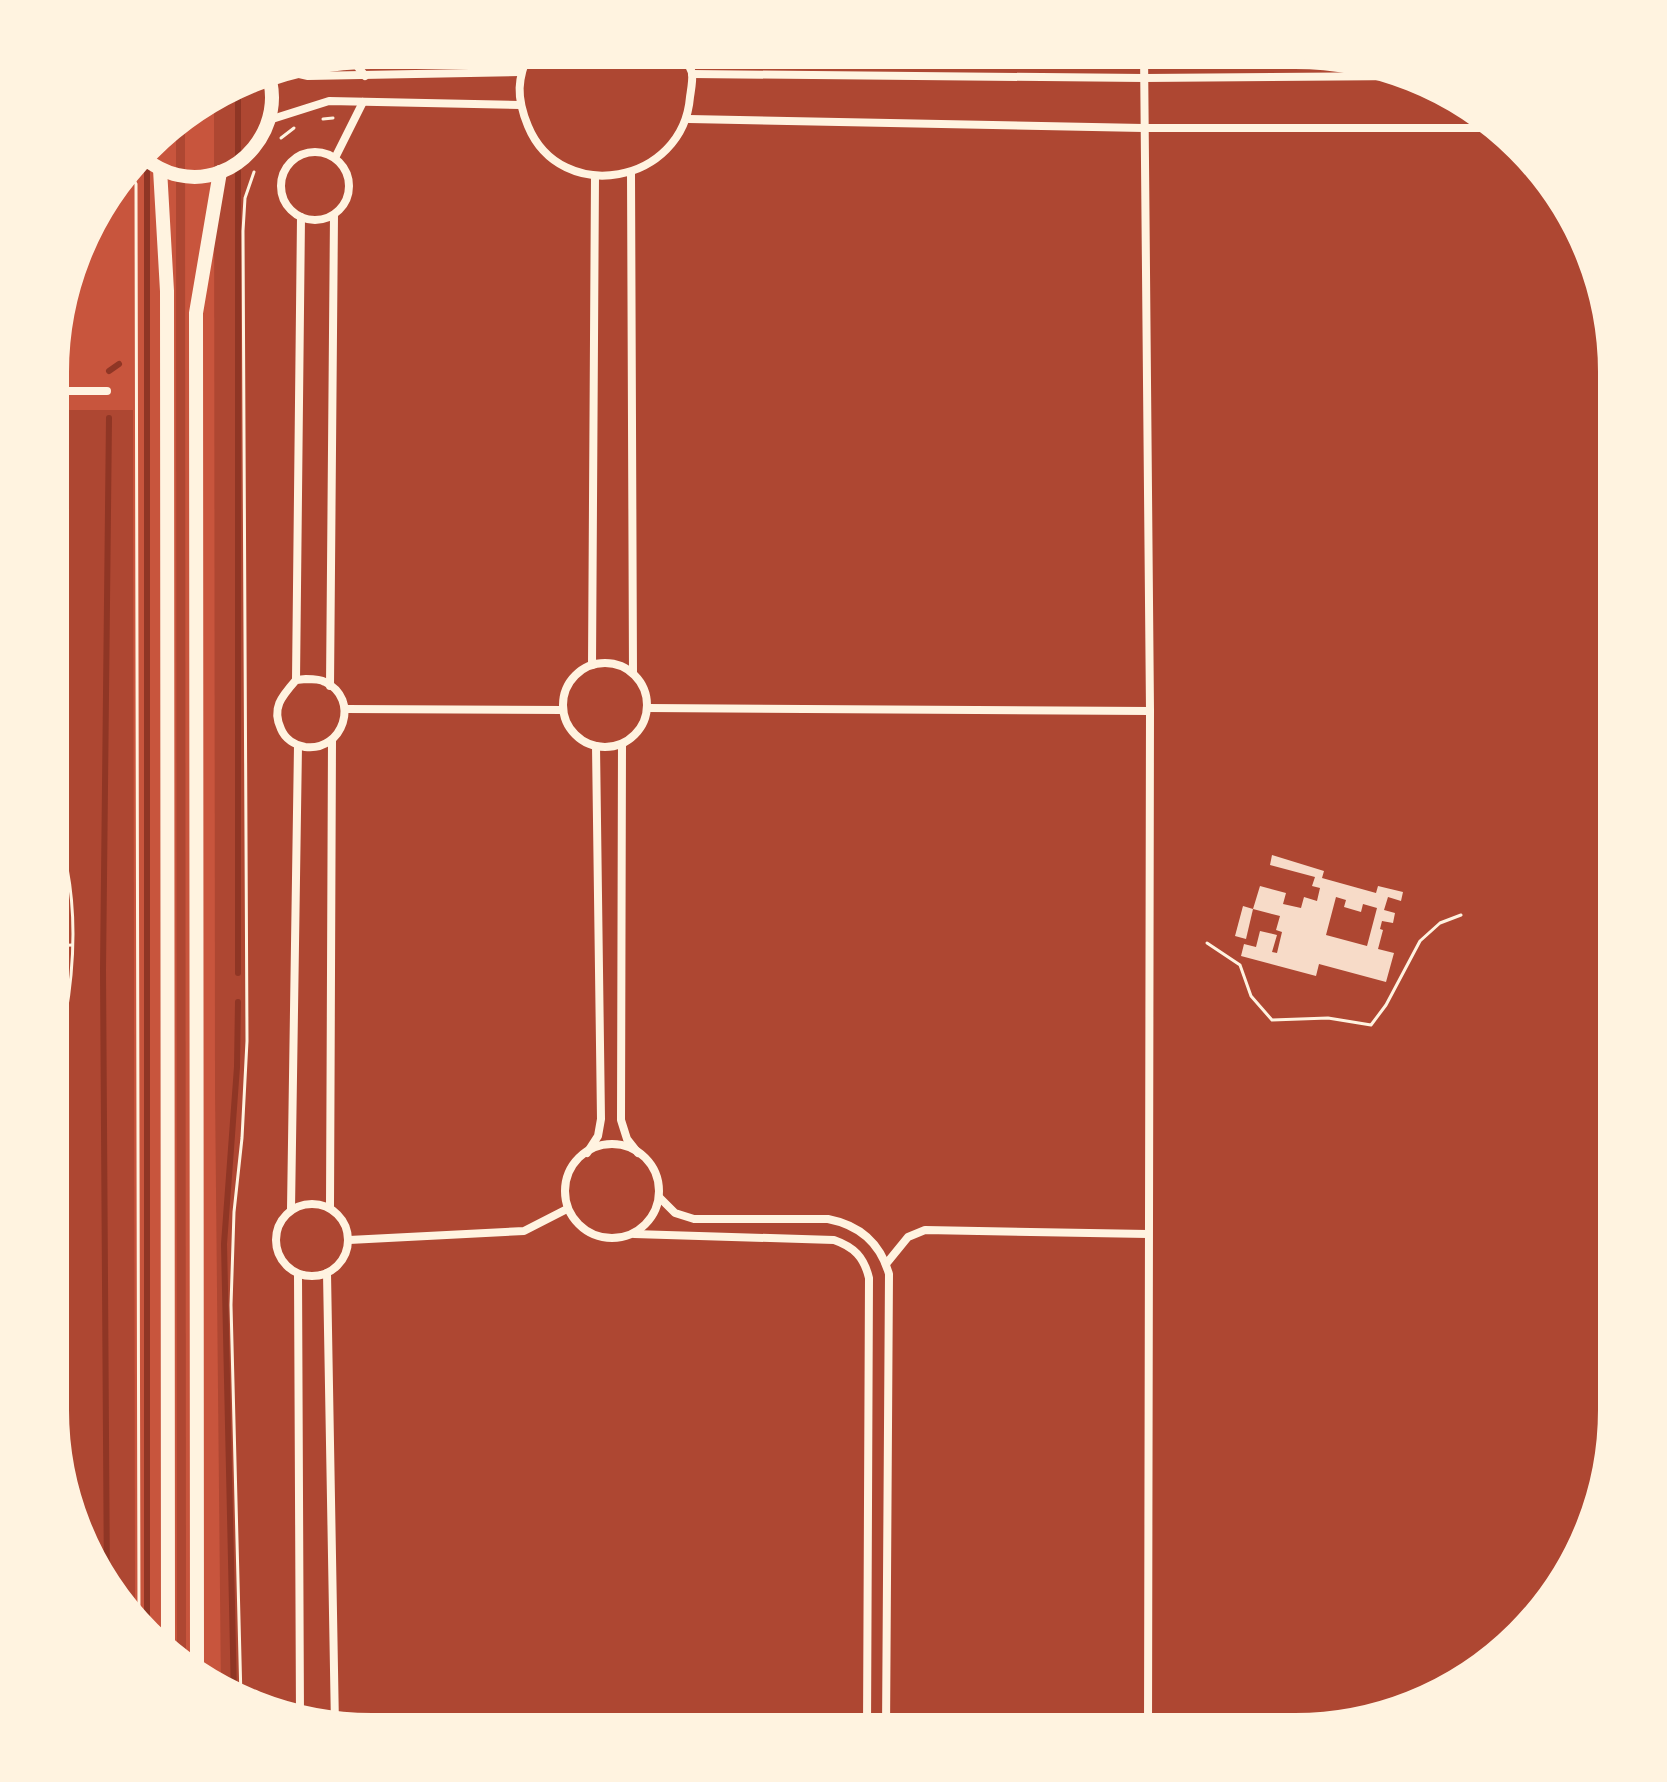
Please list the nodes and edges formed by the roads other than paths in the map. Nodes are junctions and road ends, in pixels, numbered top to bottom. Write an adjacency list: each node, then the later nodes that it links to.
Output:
1 (524, 64): 5 (street)
2 (687, 64): 7 (street)
3 (1144, 64): 10 (street)
4 (356, 65): 8 (street)
5 (520, 72): 8 (street); 13 (street)
6 (295, 73): 8 (street)
7 (692, 74): 10 (street); 14 (street)
8 (365, 76)
9 (1382, 76): 10 (street)
10 (1144, 78): 16 (street)
11 (271, 81): 15 (main road)
12 (363, 102): 13 (street); 15 (street); 18 (street)
13 (520, 105): 23 (street)
14 (689, 119): 16 (street); 22 (street)
15 (269, 120): 21 (main road)
16 (1143, 128): 17 (street); 35 (street)
17 (1483, 128)
18 (335, 158): 24 (street); 25 (street)
19 (148, 161): 20 (main road)
20 (160, 169): 21 (main road); 52 (main road)
21 (220, 172): 53 (main road)
22 (631, 173): 23 (street); 29 (street)
23 (595, 176): 28 (street)
24 (334, 215): 25 (street); 31 (street)
25 (301, 217): 30 (street)
26 (64, 391): 27 (street)
27 (107, 391)
28 (592, 665): 29 (street); 34 (street)
29 (633, 673): 32 (street)
30 (296, 680): 31 (street); 38 (street)
31 (330, 686): 33 (street)
32 (647, 708): 35 (street); 37 (street)
33 (346, 709): 34 (street); 36 (street)
34 (563, 710): 39 (street)
35 (1150, 711): 47 (street)
36 (332, 741): 38 (street); 43 (street)
37 (622, 744): 39 (street); 41 (street)
38 (298, 746): 44 (street)
39 (596, 746): 40 (street)
40 (587, 1153): 41 (street); 45 (street)
41 (638, 1153): 42 (street)
42 (660, 1198): 46 (street); 49 (street)
43 (330, 1207): 44 (street); 48 (street)
44 (291, 1209): 51 (street)
45 (567, 1209): 46 (street); 48 (street)
46 (634, 1234): 56 (street)
47 (1148, 1234): 49 (street); 58 (street)
48 (349, 1240): 50 (street)
49 (886, 1264): 57 (street)
50 (327, 1273): 51 (street); 55 (street)
51 (298, 1274): 54 (street)
52 (168, 1641)
53 (197, 1663)
54 (300, 1710)
55 (335, 1715)
56 (867, 1718)
57 (886, 1718)
58 (1148, 1718)

